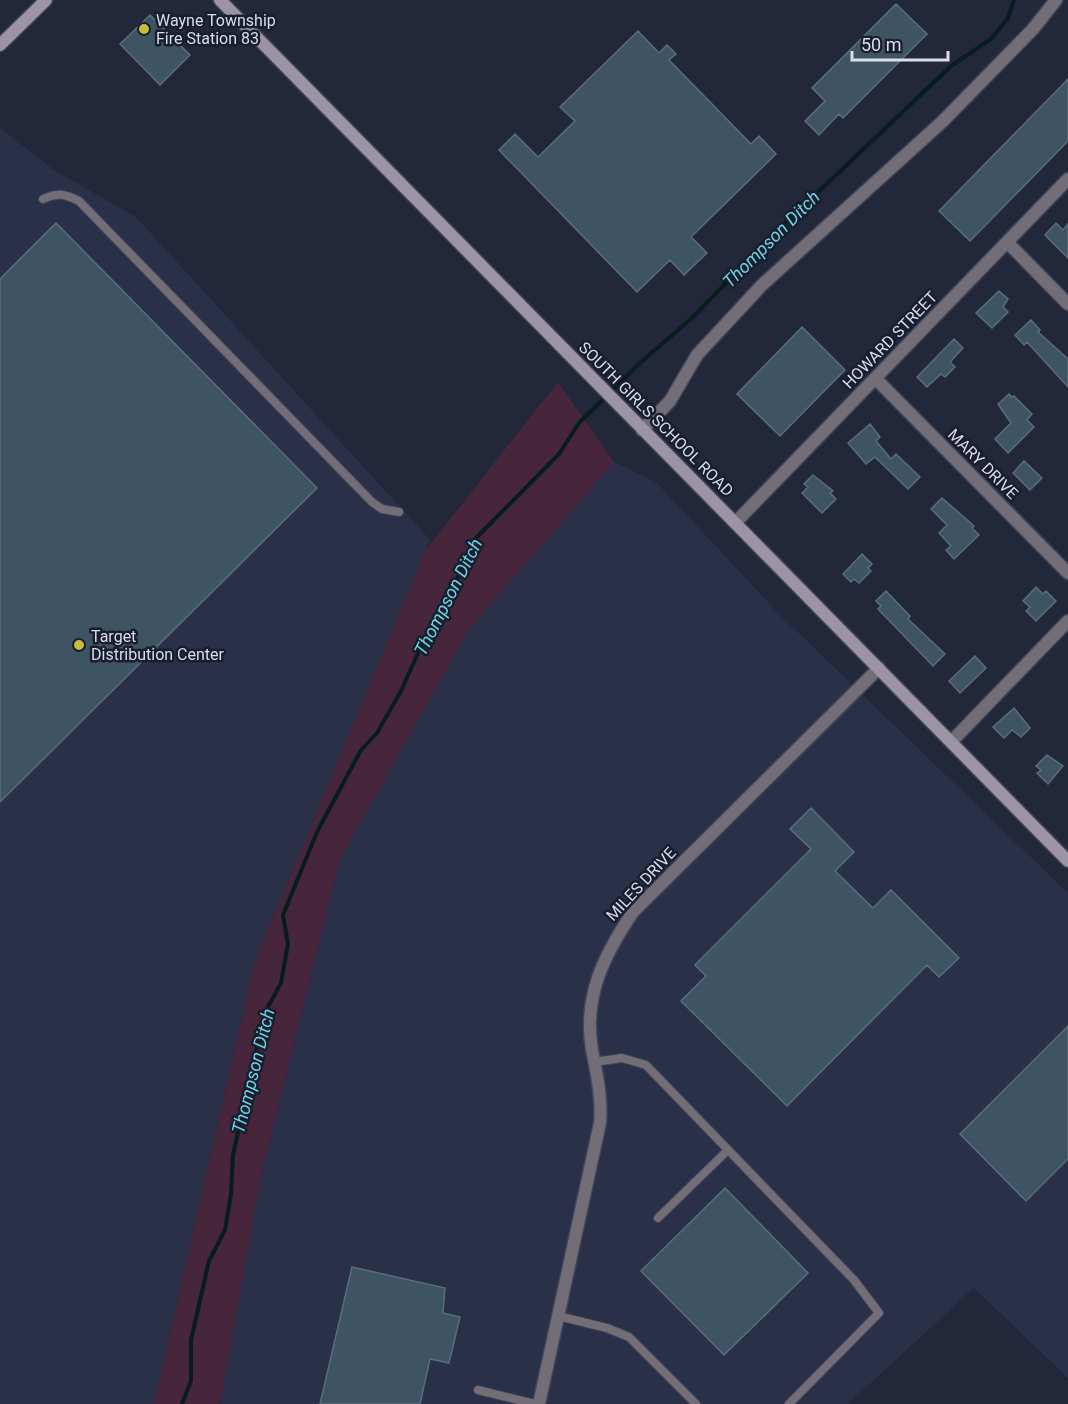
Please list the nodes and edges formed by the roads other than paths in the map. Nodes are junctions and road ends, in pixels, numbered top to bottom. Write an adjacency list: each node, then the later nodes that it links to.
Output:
1 (46, 0): 4 (main road)
2 (220, 0): 10 (main road, SOUTH GIRLS SCHOOL ROAD)
3 (1056, 0): 10 (street)
4 (0, 45)
5 (1068, 179): 7 (street, HOWARD STREET)
6 (44, 199): 11 (lane)
7 (1007, 242): 8 (street); 9 (street, HOWARD STREET)
8 (1068, 304)
9 (875, 378): 12 (street, HOWARD STREET); 13 (street, MARY DRIVE)
10 (642, 430): 12 (main road, SOUTH GIRLS SCHOOL ROAD)
11 (399, 512)
12 (735, 523): 15 (main road, SOUTH GIRLS SCHOOL ROAD)
13 (1068, 573)
14 (1068, 621): 16 (street)
15 (879, 668): 16 (main road, SOUTH GIRLS SCHOOL ROAD); 18 (street, MILES DRIVE)
16 (951, 742): 17 (main road, SOUTH GIRLS SCHOOL ROAD)
17 (1068, 861)
18 (594, 1062): 19 (lane); 21 (street, MILES DRIVE)
19 (728, 1150): 20 (lane); 25 (lane)
20 (658, 1218)
21 (558, 1316): 23 (street, MILES DRIVE); 24 (lane)
22 (478, 1390): 23 (lane)
23 (537, 1404)
24 (696, 1404)
25 (789, 1404)

